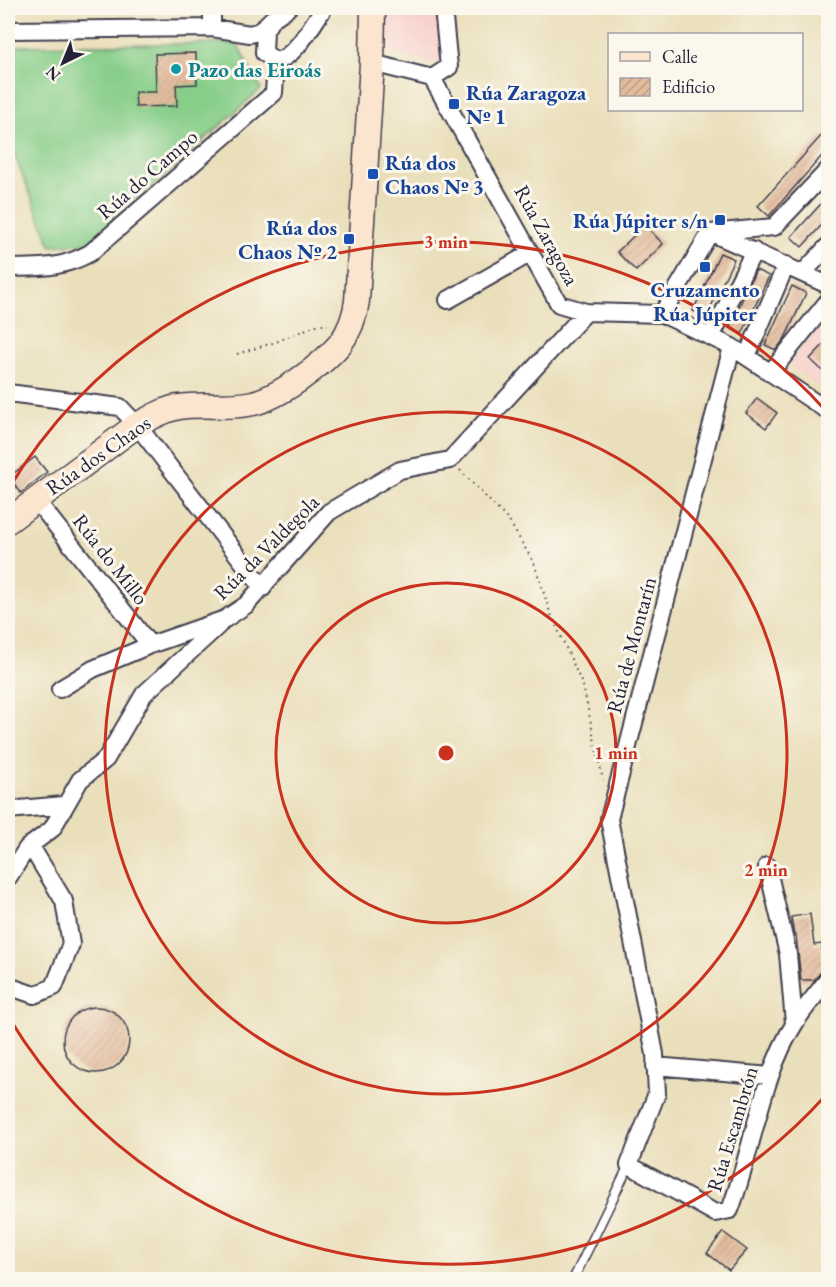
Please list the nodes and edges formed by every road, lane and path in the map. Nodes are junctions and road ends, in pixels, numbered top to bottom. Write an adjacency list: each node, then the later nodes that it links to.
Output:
1 (212, 8): 7 (street)
2 (288, 8): 6 (street)
3 (324, 8): 10 (street)
4 (373, 8): 11 (street, Rúa dos Chaos)
5 (442, 8): 12 (street)
6 (272, 19): 9 (street); 10 (street, Rúa do Campo)
7 (212, 28): 8 (street); 9 (street)
8 (8, 30)
9 (239, 32): 10 (street)
10 (270, 57): 19 (street, Rúa do Campo)
11 (372, 63): 12 (street); 26 (street, Rúa dos Chaos)
12 (432, 78): 17 (street, Rúa Zaragoza)
13 (828, 170): 14 (street)
14 (710, 233): 16 (street); 25 (street)
15 (828, 246): 20 (street)
16 (754, 251): 18 (street); 27 (street)
17 (531, 253): 22 (street); 24 (street, Rúa Zaragoza)
18 (786, 265): 20 (street); 30 (street)
19 (8, 268)
20 (803, 273): 21 (street)
21 (828, 285)
22 (448, 300)
23 (828, 301): 31 (street)
24 (586, 312): 25 (street, Rúa Zaragoza); 35 (street)
25 (662, 314): 27 (street, Rúa Zaragoza)
26 (350, 325): 29 (path); 34 (street, Rúa dos Chaos)
27 (711, 337): 28 (street, Rúa Zaragoza)
28 (732, 347): 30 (street, Rúa Zaragoza); 51 (street, Rúa de Montarín)
29 (237, 354)
30 (747, 356): 31 (street, Rúa Zaragoza)
31 (771, 372): 33 (street, Rúa Zaragoza)
32 (8, 393): 34 (street)
33 (828, 411)
34 (137, 425): 36 (street, Rúa dos Chaos); 38 (street)
35 (450, 460): 38 (street, Rúa da Valdegola); 42 (path)
36 (36, 500): 37 (street, Rúa dos Chaos); 40 (street, Rúa do Millo)
37 (8, 521)
38 (263, 588): 39 (street, Rúa da Valdegola)
39 (225, 620): 40 (street, Rúa da Valdegola); 43 (street)
40 (150, 645): 41 (street, Rúa da Valdegola)
41 (60, 689)
42 (604, 784)
43 (64, 805): 44 (street); 45 (street)
44 (8, 810)
45 (30, 845): 47 (street); 49 (street)
46 (767, 866): 50 (street)
47 (8, 878)
48 (828, 979): 50 (street, Rúa Escambrón)
49 (8, 986)
50 (794, 1023): 52 (street, Rúa Escambrón)
51 (655, 1066): 52 (street); 53 (street, Rúa de Montarín)
52 (770, 1076): 53 (street, Rúa Escambrón)
53 (629, 1165): 54 (lane)
54 (573, 1280)

